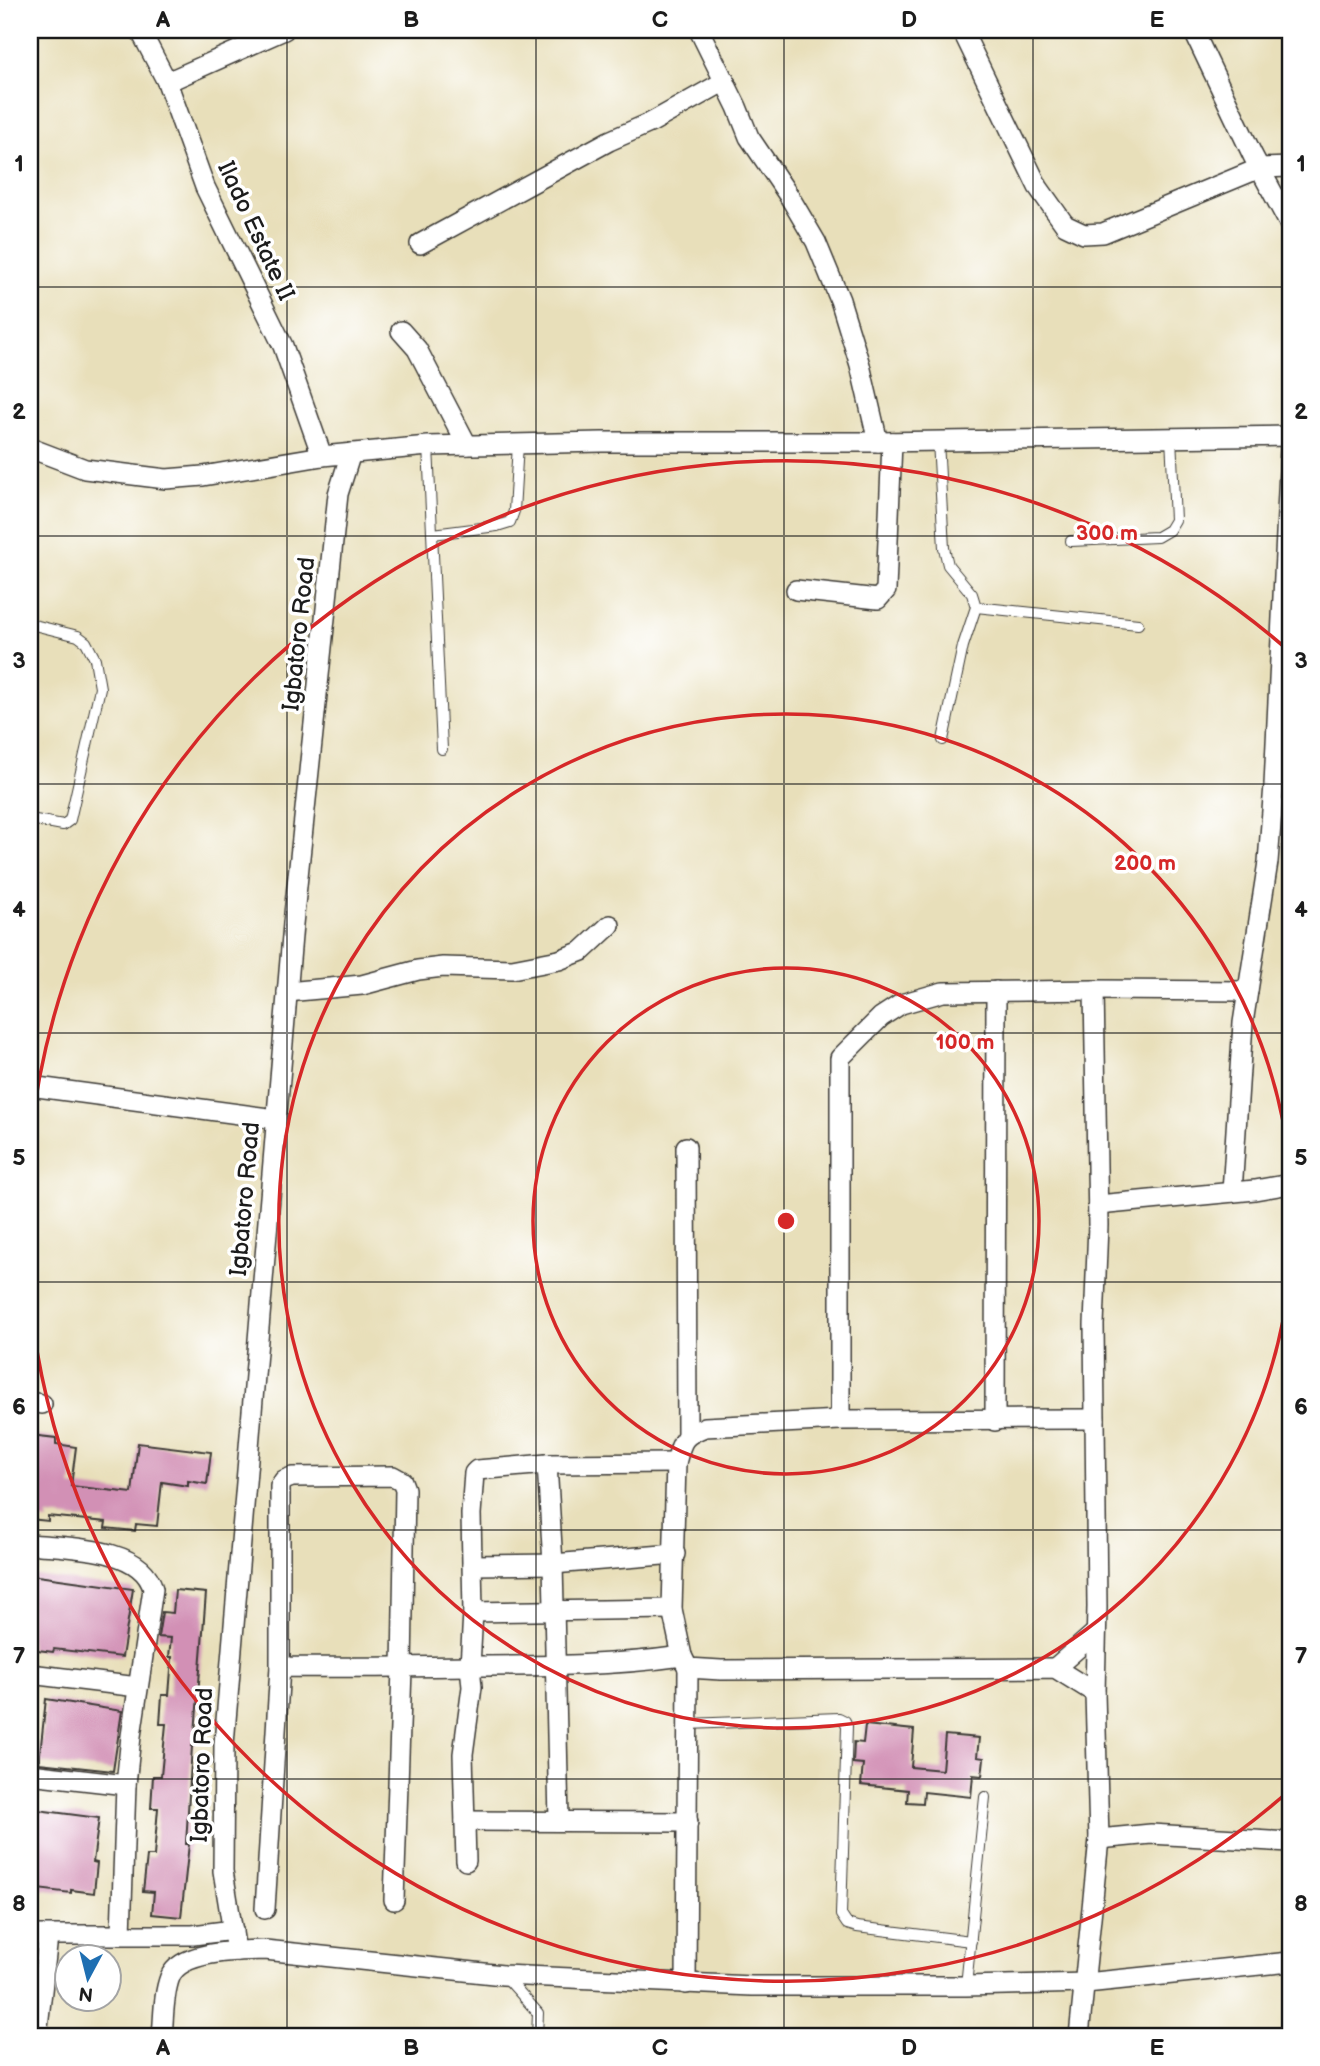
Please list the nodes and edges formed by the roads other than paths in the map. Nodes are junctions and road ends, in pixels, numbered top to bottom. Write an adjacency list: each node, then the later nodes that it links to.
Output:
1 (140, 30): 7 (street, Ilado Estate II)
2 (285, 30): 7 (street)
3 (699, 30): 6 (street)
4 (962, 30): 9 (street)
5 (1193, 30): 9 (street)
6 (725, 80): 11 (street); 16 (street)
7 (167, 82): 23 (street, Ilado Estate II)
8 (1290, 167): 9 (street)
9 (1260, 168): 10 (street)
10 (1290, 225)
11 (421, 244)
12 (401, 331): 18 (street)
13 (1290, 436): 14 (street)
14 (1171, 437): 15 (street); 25 (lane)
15 (938, 441): 16 (street); 27 (lane)
16 (885, 442): 17 (street); 26 (street)
17 (519, 444): 18 (street); 24 (lane)
18 (467, 445): 19 (street)
19 (428, 446): 22 (street); 24 (lane)
20 (30, 448): 23 (street)
21 (1290, 450): 36 (street)
22 (351, 453): 23 (street); 37 (street, Igbatoro Road)
23 (321, 456)
24 (433, 534): 31 (lane)
25 (1071, 541)
26 (796, 590)
27 (975, 607): 29 (lane); 30 (lane)
28 (30, 624): 32 (lane)
29 (1138, 624)
30 (943, 740)
31 (442, 749)
32 (30, 819)
33 (610, 925): 37 (street)
34 (1094, 990): 35 (street); 36 (street); 43 (street)
35 (996, 991): 45 (street); 46 (street)
36 (1248, 991): 42 (street)
37 (287, 992): 39 (street, Igbatoro Road)
38 (30, 1086): 39 (street)
39 (276, 1119): 79 (street, Igbatoro Road)
40 (686, 1147): 47 (street)
41 (1290, 1184): 42 (street)
42 (1232, 1192): 43 (street)
43 (1098, 1205): 44 (street)
44 (1094, 1419): 46 (street); 57 (street)
45 (841, 1420): 46 (street); 47 (street)
46 (995, 1421)
47 (687, 1434): 48 (street)
48 (676, 1463): 49 (street); 51 (street)
49 (547, 1464): 52 (street); 53 (street)
50 (30, 1544): 65 (street)
51 (675, 1554): 52 (street); 54 (street)
52 (553, 1564): 53 (street); 55 (street)
53 (472, 1565): 56 (street)
54 (672, 1609): 55 (street); 58 (street)
55 (554, 1611): 56 (street); 60 (street)
56 (473, 1612): 59 (street)
57 (1096, 1632): 63 (street); 66 (street)
58 (685, 1662): 60 (street); 63 (street); 67 (street)
59 (470, 1666): 60 (street); 62 (street); 71 (street)
60 (555, 1666): 72 (street)
61 (280, 1667): 62 (street); 62 (street); 78 (street)
62 (402, 1668): 77 (street)
63 (1055, 1668): 66 (street)
64 (30, 1674): 65 (street)
65 (138, 1687): 69 (street)
66 (1095, 1693): 74 (street)
67 (688, 1724): 73 (street); 82 (lane)
68 (30, 1774): 69 (street)
69 (126, 1785): 80 (street)
70 (985, 1797): 82 (lane)
71 (465, 1821): 72 (street); 76 (street)
72 (559, 1821): 73 (street)
73 (688, 1822): 87 (street)
74 (1099, 1839): 75 (street); 86 (street)
75 (1290, 1842)
76 (466, 1861)
77 (394, 1900)
78 (265, 1909)
79 (233, 1930): 80 (street); 83 (street, Igbatoro Road)
80 (121, 1934): 81 (street)
81 (39, 1936): 89 (street)
82 (971, 1941): 88 (lane)
83 (236, 1951): 85 (street); 90 (street)
84 (1290, 1962): 86 (street)
85 (503, 1975): 87 (street); 91 (lane)
86 (1086, 1983): 88 (street); 92 (street)
87 (686, 1984): 88 (street)
88 (966, 1986)
89 (37, 2036)
90 (162, 2036)
91 (537, 2036)
92 (1079, 2036)

